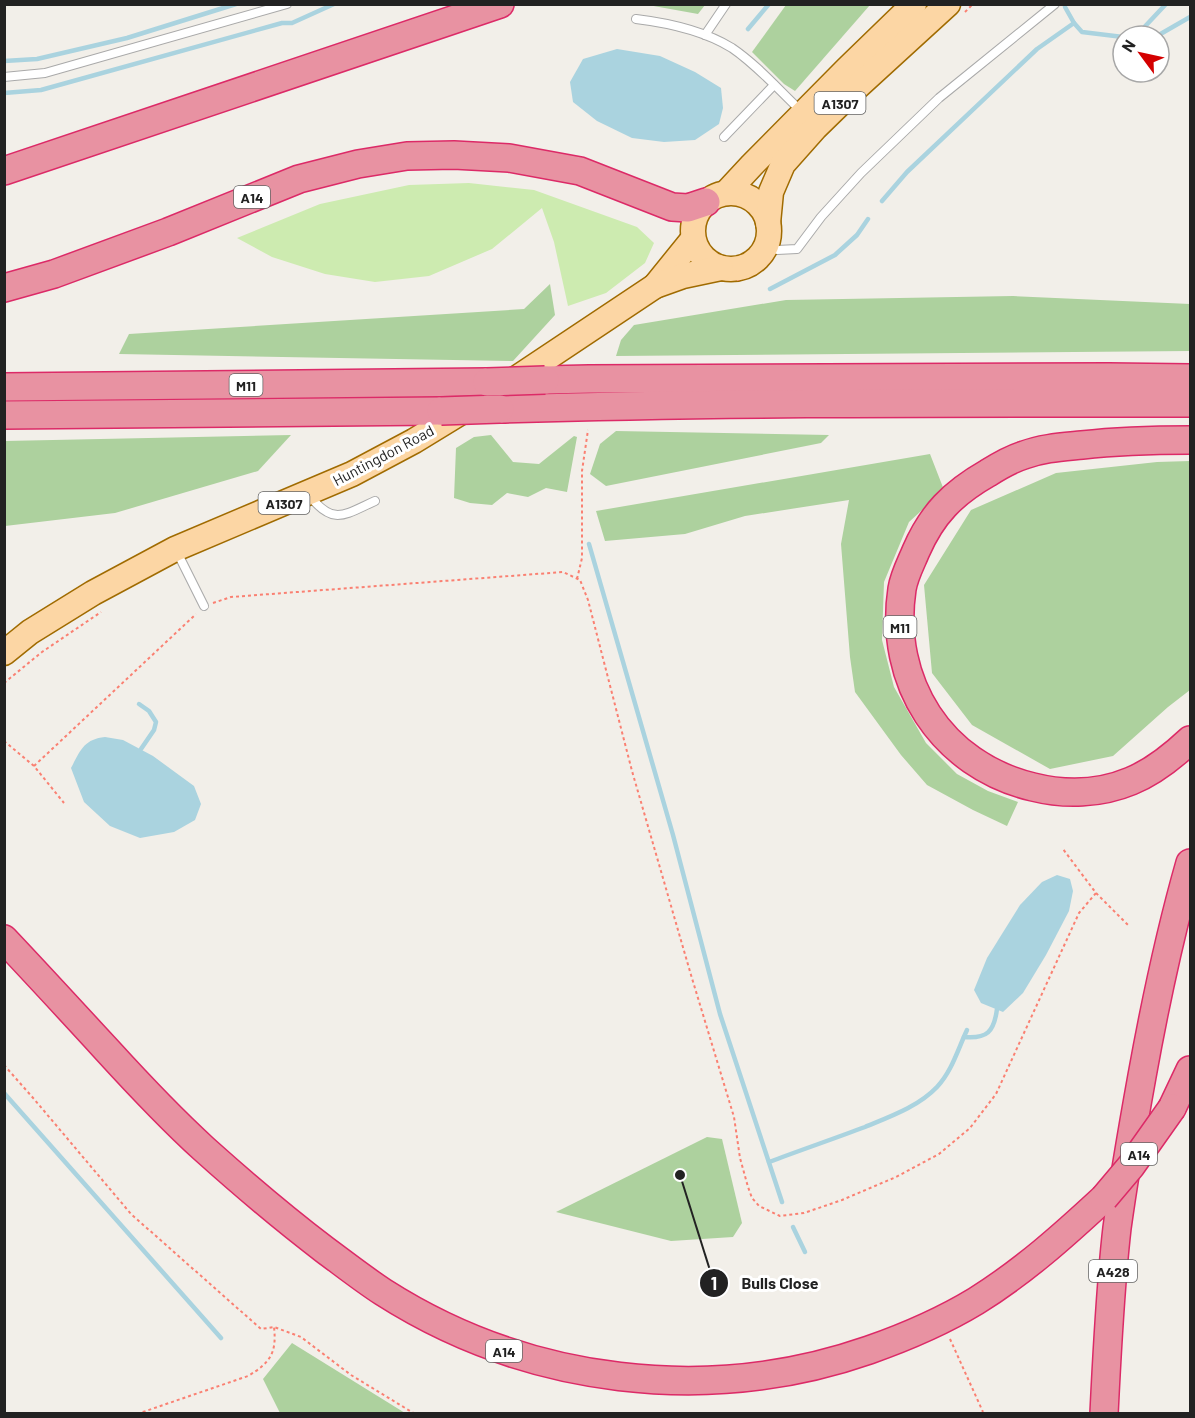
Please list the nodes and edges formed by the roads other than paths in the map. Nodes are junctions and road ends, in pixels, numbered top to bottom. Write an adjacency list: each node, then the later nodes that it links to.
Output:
1 (287, 4): 9 (lane)
2 (500, 4): 13 (highway)
3 (726, 4): 8 (lane)
4 (914, 4): 11 (main road, A1307)
5 (1055, 4): 15 (lane)
6 (956, 8): 15 (main road, A1307)
7 (636, 19): 8 (lane)
8 (705, 35): 10 (lane)
9 (4, 77)
10 (774, 85): 11 (lane); 12 (lane)
11 (804, 113): 14 (main road, A1307)
12 (724, 137)
13 (4, 171)
14 (716, 198): 15 (main road); 16 (main road); 19 (highway, A14)
15 (767, 234): 17 (main road)
16 (693, 239): 17 (main road); 18 (main road, Huntingdon Road / A1307)
17 (721, 268): 18 (main road, Huntingdon Road / A1307)
18 (655, 286): 25 (main road, Huntingdon Road / A1307)
19 (4, 288)
20 (1191, 378): 21 (highway, M11, bridge)
21 (4, 387)
22 (1191, 403): 23 (highway, M11, bridge)
23 (4, 415)
24 (1191, 440): 30 (highway, M11)
25 (308, 493): 26 (lane); 27 (main road, Huntingdon Road / A1307)
26 (375, 501)
27 (176, 549): 28 (lane); 29 (main road, Huntingdon Road / A1307)
28 (204, 606)
29 (4, 653)
30 (1191, 740)
31 (1191, 863): 34 (highway, A428)
32 (4, 939): 33 (highway, A14, bridge)
33 (1191, 1070)
34 (1104, 1413)

